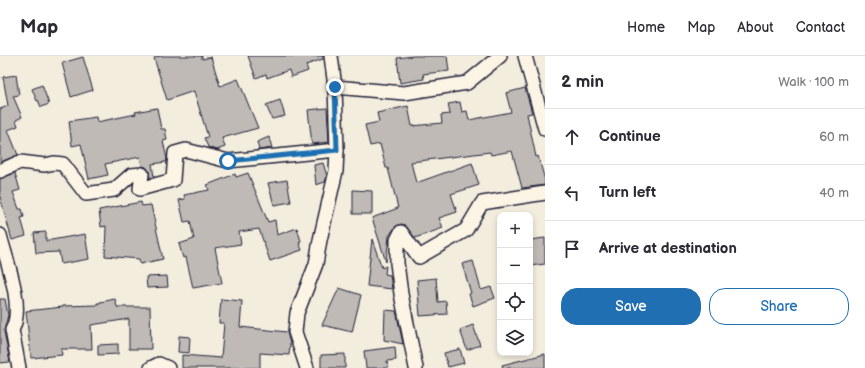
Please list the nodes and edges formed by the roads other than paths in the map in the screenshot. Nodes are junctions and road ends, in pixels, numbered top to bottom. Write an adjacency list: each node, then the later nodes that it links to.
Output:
1 (331, 56): 4 (street)
2 (500, 56): 4 (street)
3 (525, 56): 5 (street)
4 (335, 87): 6 (street)
5 (545, 129)
6 (337, 150): 7 (street); 15 (street)
7 (0, 171)
8 (545, 193): 16 (street)
9 (0, 235): 10 (street)
10 (12, 330): 11 (street); 12 (street)
11 (19, 368)
12 (27, 368)
13 (151, 368): 14 (street)
14 (168, 368)
15 (307, 368)
16 (416, 368)

